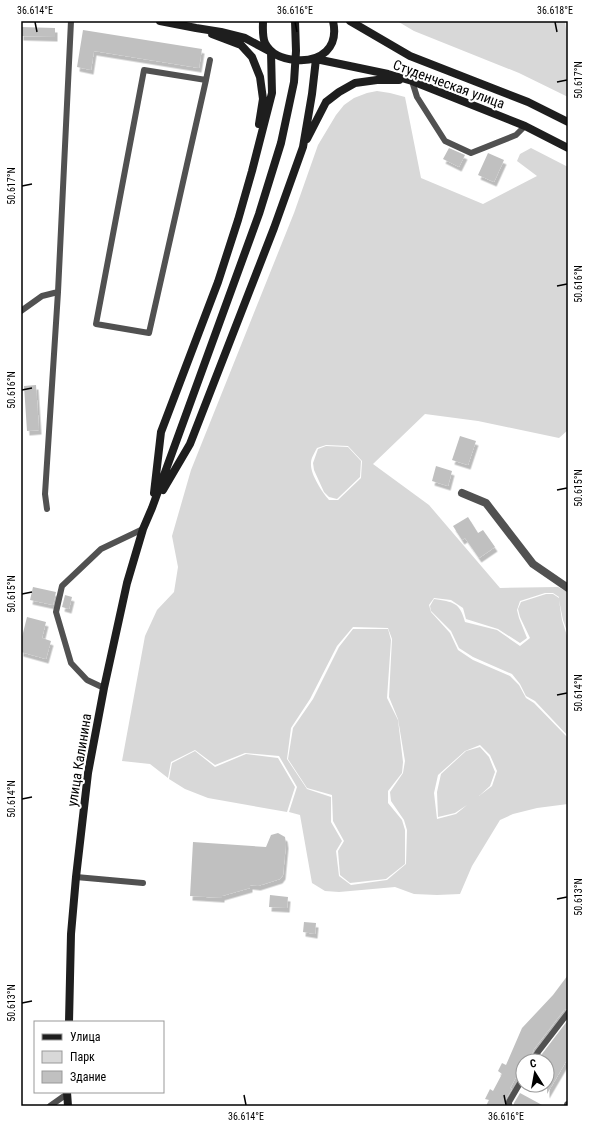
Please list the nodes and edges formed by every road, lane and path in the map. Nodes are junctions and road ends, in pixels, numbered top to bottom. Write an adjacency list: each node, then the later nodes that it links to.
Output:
1 (71, 21): 18 (lane)
2 (160, 21): 7 (main road)
3 (263, 21): 8 (main road)
4 (295, 21): 21 (main road)
5 (333, 21): 9 (main road)
6 (350, 21): 13 (main road, Студенческая улица)
7 (196, 28): 8 (main road); 17 (main road)
8 (271, 52): 9 (main road, Студенческая улица); 17 (main road)
9 (316, 59): 12 (main road, Студенческая улица); 15 (main road)
10 (210, 60): 11 (lane)
11 (206, 80): 11 (lane)
12 (412, 81): 14 (main road, Студенческая улица); 14 (lane); 15 (main road)
13 (568, 122)
14 (525, 126): 16 (main road, Студенческая улица)
15 (303, 147): 21 (main road)
16 (568, 148)
17 (252, 171): 21 (main road)
18 (58, 292): 19 (lane); 22 (lane)
19 (21, 311)
20 (462, 493): 24 (street)
21 (152, 508): 23 (main road, улица Калинина)
22 (47, 510)
23 (143, 529): 25 (main road, улица Калинина); 25 (lane)
24 (568, 588)
25 (104, 688): 26 (main road, улица Калинина)
26 (76, 877): 27 (lane); 29 (main road, улица Калинина)
27 (143, 883)
28 (568, 1013): 30 (lane)
29 (69, 1021)
30 (537, 1053)
31 (67, 1093): 33 (lane); 34 (main road)
32 (515, 1093): 35 (lane)
33 (50, 1106)
34 (68, 1106)
35 (509, 1106)

